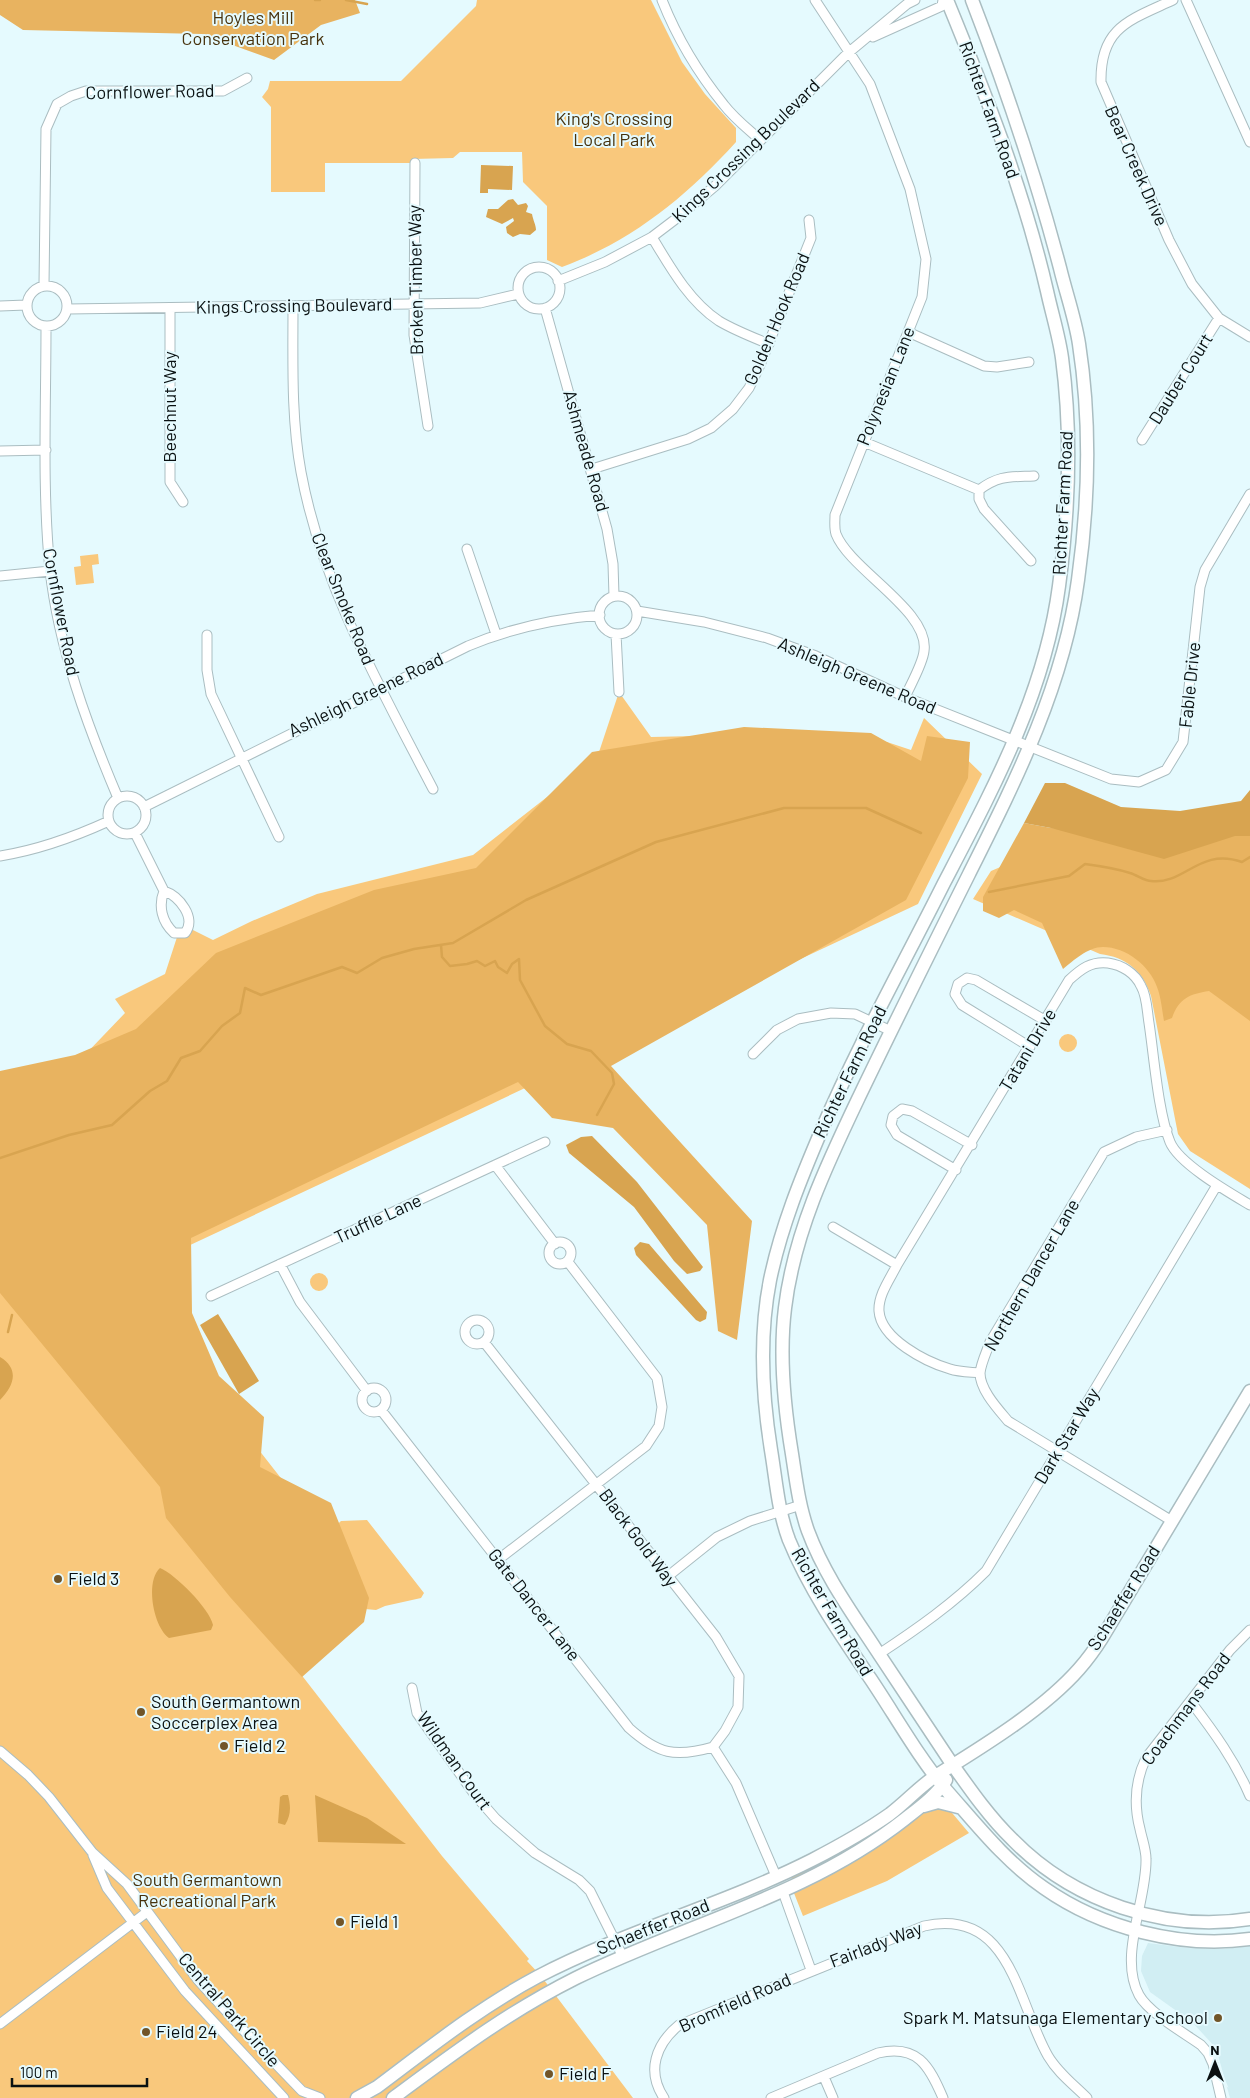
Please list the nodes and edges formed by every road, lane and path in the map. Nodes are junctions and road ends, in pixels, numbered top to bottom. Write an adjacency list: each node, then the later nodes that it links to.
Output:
1 (662, 0): 10 (street)
2 (815, 0): 8 (street, Polynesian Lane)
3 (915, 0): 8 (street, Kings Crossing Boulevard)
4 (945, 0): 8 (street, Kings Crossing Boulevard); 54 (main road, Richter Farm Road)
5 (972, 0): 55 (main road, Richter Farm Road)
6 (1173, 0): 25 (street, Bear Creek Drive)
7 (1186, 0): 11 (street)
8 (848, 53): 10 (street, Kings Crossing Boulevard); 27 (street, Polynesian Lane)
9 (247, 78): 16 (street, Cornflower Road)
10 (760, 140): 14 (street, Kings Crossing Boulevard)
11 (1250, 142)
12 (415, 163): 18 (street, Broken Timber Way)
13 (809, 220): 29 (street, Golden Hook Road)
14 (652, 237): 15 (street, Kings Crossing Boulevard); 29 (street)
15 (558, 282): 17 (street); 23 (street)
16 (44, 285): 19 (street); 24 (street)
17 (518, 294): 18 (street, Kings Crossing Boulevard); 23 (street)
18 (415, 304): 21 (street, Kings Crossing Boulevard); 31 (street, Broken Timber Way)
19 (26, 305): 20 (street); 26 (street)
20 (0, 306)
21 (293, 306): 22 (street, Kings Crossing Boulevard); 51 (street, Clear Smoke Road)
22 (170, 308): 24 (street, Kings Crossing Boulevard); 40 (street, Beechnut Way)
23 (545, 308): 36 (street, Ashmeade Road)
24 (68, 309): 26 (street)
25 (1219, 318): 28 (street, Bear Creek Drive); 32 (street, Dauber Court)
26 (46, 327): 34 (street, Cornflower Road)
27 (908, 332): 30 (street); 33 (street, Polynesian Lane)
28 (1250, 337)
29 (768, 344): 36 (street, Golden Hook Road)
30 (1029, 362)
31 (428, 426)
32 (1142, 440)
33 (864, 442): 38 (street); 53 (street, Polynesian Lane)
34 (46, 450): 35 (street); 43 (street, Cornflower Road)
35 (0, 451)
36 (592, 468): 45 (street, Ashmeade Road)
37 (1034, 476): 38 (street)
38 (979, 490): 42 (street)
39 (1250, 494): 55 (street, Fable Drive)
40 (183, 502)
41 (467, 548): 48 (street)
42 (1032, 561)
43 (50, 572): 44 (street); 58 (street, Cornflower Road)
44 (0, 576)
45 (614, 596): 46 (street); 47 (street)
46 (637, 611): 49 (street); 53 (street, Ashleigh Greene Road)
47 (600, 615): 48 (street, Ashleigh Greene Road); 49 (street)
48 (496, 634): 51 (street, Ashleigh Greene Road)
49 (616, 634): 52 (street)
50 (207, 635): 56 (street)
51 (380, 687): 56 (street, Ashleigh Greene Road); 57 (street, Clear Smoke Road)
52 (619, 692)
53 (905, 697): 54 (street, Ashleigh Greene Road)
54 (1014, 740): 55 (street, Fable Drive); 66 (main road, Richter Farm Road)
55 (1030, 747): 67 (main road, Richter Farm Road)
56 (241, 757): 59 (street, Ashleigh Greene Road); 62 (street)
57 (432, 790)
58 (118, 798): 59 (street); 60 (street)
59 (144, 807): 61 (street)
60 (108, 821): 61 (street); 63 (street)
61 (134, 833): 64 (street)
62 (279, 837)
63 (0, 856)
64 (164, 891): 64 (street)
65 (1046, 1021): 68 (street, Tatani Drive); 68 (street); 70 (street, Tatani Drive)
66 (873, 1022): 67 (street); 69 (street); 91 (main road, Richter Farm Road)
67 (890, 1031): 90 (main road, Richter Farm Road)
68 (1030, 1047): 72 (street, Tatani Drive)
69 (753, 1054)
70 (1167, 1130): 75 (street, Tatani Drive); 84 (street, Northern Dancer Lane)
71 (545, 1142): 73 (street, Truffle Lane)
72 (972, 1144): 74 (street, Tatani Drive); 74 (street)
73 (495, 1165): 78 (street); 80 (street, Truffle Lane)
74 (956, 1170): 81 (street, Tatani Drive)
75 (1217, 1185): 76 (street, Tatani Drive); 88 (street, Dark Star Way)
76 (1250, 1205)
77 (833, 1227): 81 (street)
78 (555, 1244): 79 (street); 79 (street)
79 (568, 1262): 89 (street)
80 (280, 1264): 82 (street, Truffle Lane); 85 (street, Gate Dancer Lane)
81 (897, 1265): 84 (street, Tatani Drive)
82 (211, 1296)
83 (484, 1342): 89 (street, Black Gold Way)
84 (980, 1373): 88 (street, Northern Dancer Lane)
85 (367, 1391): 87 (street, Gate Dancer Lane); 87 (street, Gate Dancer Lane)
86 (1250, 1391): 92 (main road, Schaeffer Road)
87 (381, 1410): 93 (street, Gate Dancer Lane)
88 (1058, 1451): 92 (street, Northern Dancer Lane); 96 (street, Dark Star Way)
89 (597, 1484): 93 (street); 94 (street, Black Gold Way)
90 (800, 1505): 91 (street); 96 (main road, Richter Farm Road)
91 (781, 1511): 94 (street); 102 (main road, Richter Farm Road)
92 (1172, 1520): 101 (main road, Schaeffer Road)
93 (499, 1559): 99 (street, Gate Dancer Lane)
94 (667, 1577): 99 (street, Black Gold Way)
95 (1250, 1630): 98 (street, Coachmans Road)
96 (879, 1654): 101 (main road, Richter Farm Road)
97 (412, 1688): 115 (street, Wildman Court)
98 (1191, 1702): 103 (street); 110 (street, Coachmans Road)
99 (713, 1747): 107 (street)
100 (0, 1751): 106 (street, Central Park Circle)
101 (954, 1766): 102 (main road, Schaeffer Road); 110 (main road, Richter Farm Road)
102 (939, 1781): 104 (main road, Richter Farm Road); 105 (main road, Schaeffer Road); 107 (main road, Schaeffer Road)
103 (1250, 1796)
104 (962, 1808): 105 (main road); 113 (main road, Richter Farm Road)
105 (915, 1811): 108 (main road, Schaeffer Road)
106 (92, 1852): 109 (street, Central Park Circle); 112 (street, Central Park Circle)
107 (776, 1876): 115 (main road, Schaeffer Road)
108 (782, 1892): 116 (main road, Schaeffer Road); 117 (street)
109 (147, 1912): 112 (street); 121 (street, Central Park Circle)
110 (1138, 1913): 111 (main road, Richter Farm Road); 113 (street, Coachmans Road)
111 (1250, 1919)
112 (133, 1922): 118 (street); 120 (street, Central Park Circle)
113 (1135, 1930): 114 (main road, Richter Farm Road); 129 (street)
114 (1250, 1939)
115 (616, 1941): 116 (street, Wildman Court); 122 (main road, Schaeffer Road)
116 (624, 1957): 123 (main road, Schaeffer Road)
117 (811, 1970): 124 (street, Bromfield Road); 128 (street, Fairlady Way)
118 (0, 2024)
119 (824, 2077): 125 (street); 126 (street); 127 (street)
120 (284, 2098)
121 (320, 2098)
122 (357, 2098)
123 (393, 2098)
124 (664, 2098)
125 (771, 2098)
126 (833, 2098)
127 (943, 2098)
128 (1087, 2098)
129 (1221, 2098)

